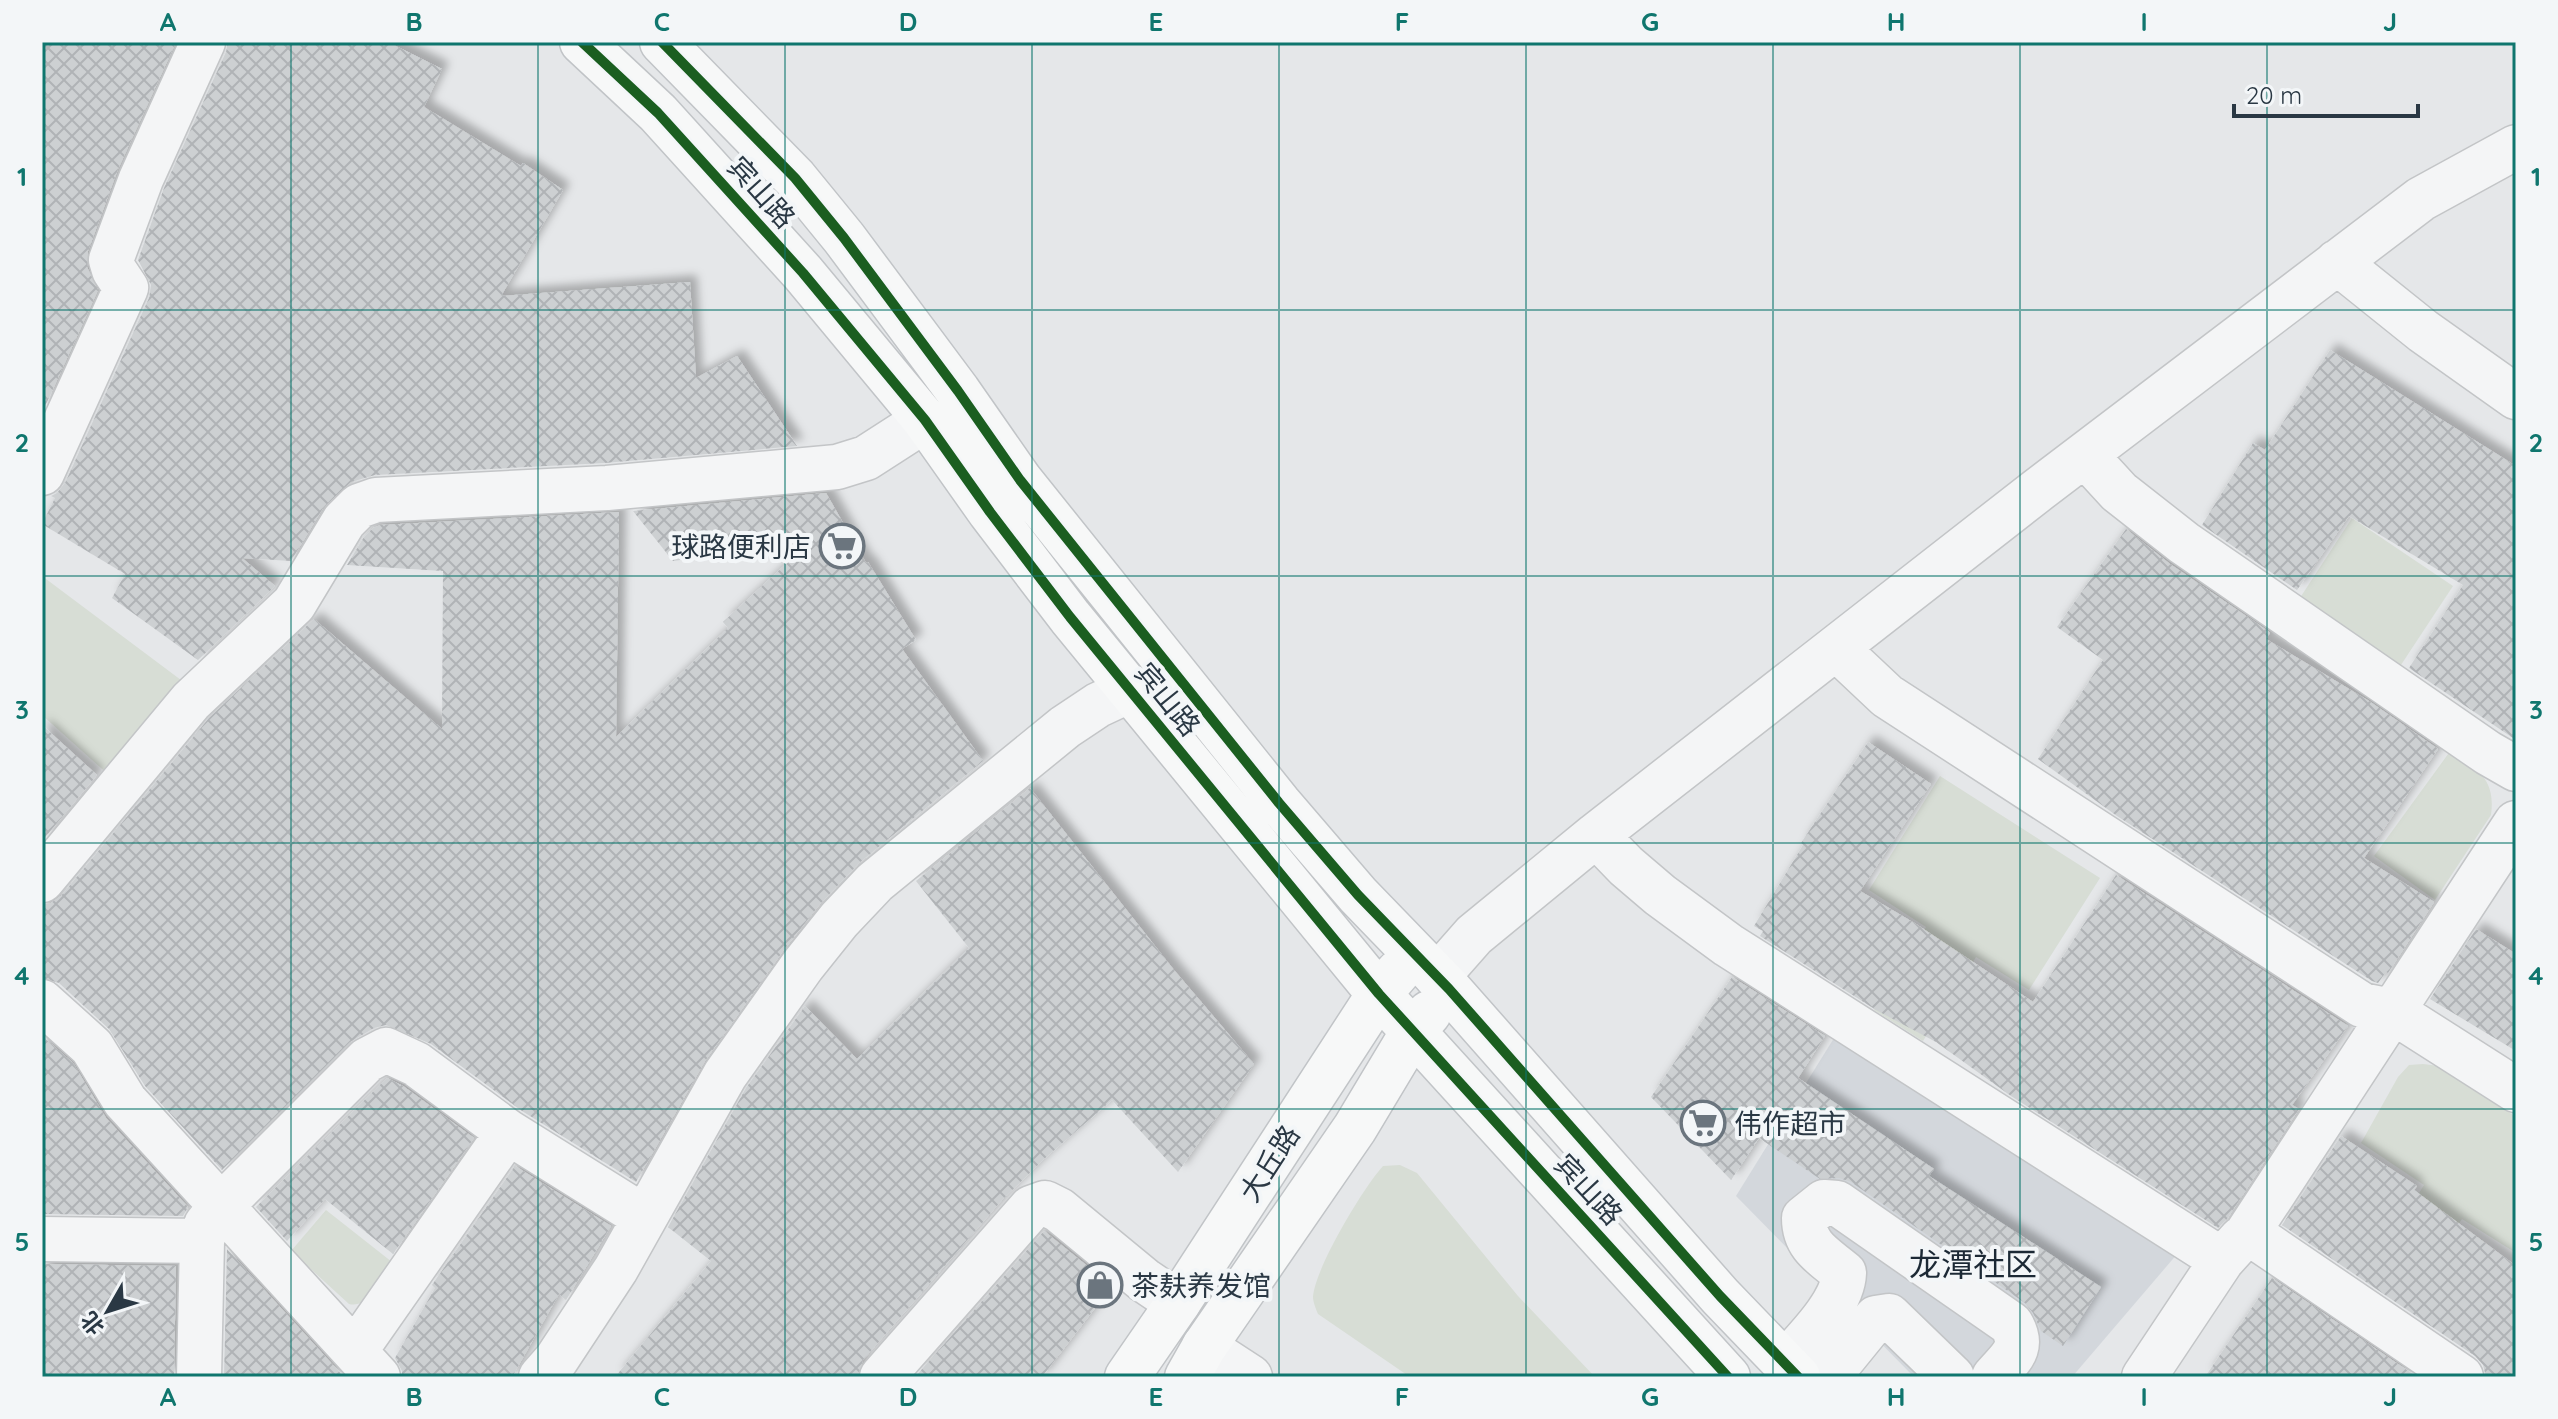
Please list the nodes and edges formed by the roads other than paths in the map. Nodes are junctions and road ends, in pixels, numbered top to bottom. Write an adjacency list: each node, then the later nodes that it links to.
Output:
1 (203, 42): 9 (street)
2 (582, 42): 7 (main road, 宾山路)
3 (662, 42): 16 (main road, 宾山路)
4 (2516, 147): 5 (street)
5 (2337, 262): 6 (street); 8 (street)
6 (2516, 397)
7 (925, 420): 11 (main road, 宾山路); 15 (street)
8 (2085, 455): 10 (street); 12 (street)
9 (42, 473)
10 (1836, 648): 14 (street); 19 (street)
11 (1130, 690): 17 (main road, 宾山路); 23 (street)
12 (2516, 769)
13 (2516, 823): 19 (street)
14 (1596, 835): 16 (street); 26 (street)
15 (42, 880)
16 (1434, 973): 17 (main road, 大丘路); 20 (main road, 大丘路); 30 (main road, 宾山路)
17 (1379, 994): 20 (main road, 宾山路); 27 (main road, 大丘路)
18 (42, 1002): 24 (street)
19 (2392, 1011): 21 (street); 26 (street)
20 (1412, 1033): 28 (main road, 大丘路); 36 (main road, 宾山路)
21 (2516, 1090)
22 (508, 1132): 23 (street); 24 (street); 29 (street)
23 (644, 1217): 32 (street)
24 (211, 1224): 25 (street); 29 (street); 31 (street)
25 (42, 1239)
26 (2235, 1246): 40 (street); 41 (street)
27 (1178, 1303): 33 (street); 34 (main road, 大丘路)
28 (1196, 1362): 35 (street)
29 (366, 1364)
30 (1791, 1370): 39 (street)
31 (199, 1377)
32 (541, 1377)
33 (882, 1377)
34 (1127, 1377)
35 (1250, 1377)
36 (1728, 1377)
37 (1828, 1377): 38 (street)
38 (1952, 1377)
39 (1994, 1377)
40 (2144, 1377)
41 (2461, 1377)

